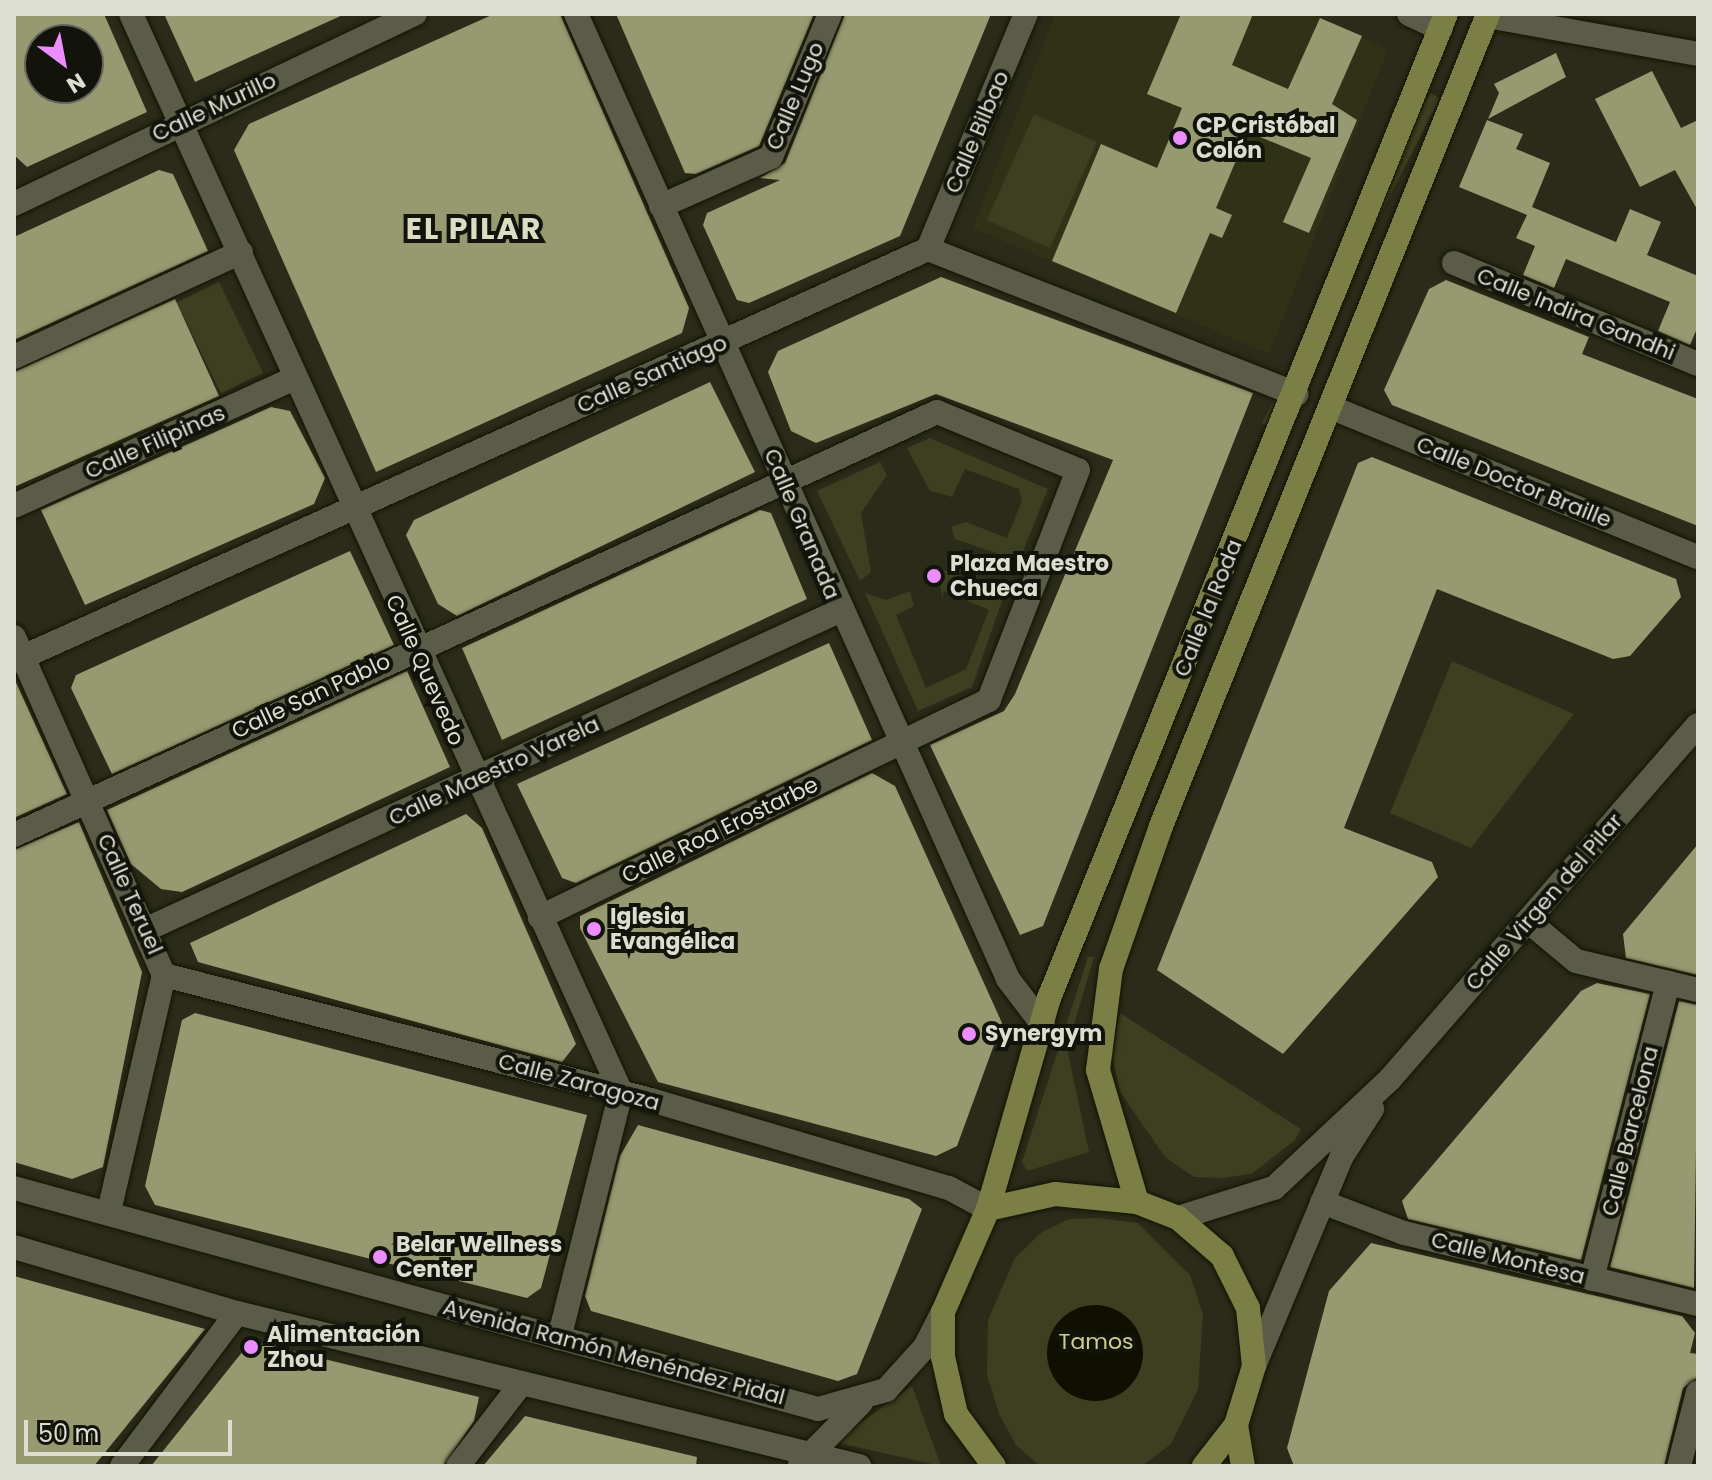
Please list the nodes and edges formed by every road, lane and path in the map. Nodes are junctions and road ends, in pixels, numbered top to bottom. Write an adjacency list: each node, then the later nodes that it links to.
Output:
1 (131, 14): 10 (street, Calle Quevedo)
2 (415, 14): 10 (street, Calle Murillo)
3 (576, 14): 12 (street, Calle Granada)
4 (830, 14): 12 (street, Calle Lugo)
5 (1026, 14): 13 (street, Calle Bilbao)
6 (1409, 14): 8 (street)
7 (1488, 15): 9 (street); 21 (main road, Calle la Roda)
8 (1444, 22): 20 (main road, Calle la Roda)
9 (1698, 54)
10 (181, 121): 11 (street, Calle Murillo); 14 (street, Calle Quevedo)
11 (16, 199)
12 (661, 206): 16 (street, Calle Granada)
13 (928, 249): 16 (street, Calle Santiago); 20 (street)
14 (241, 252): 17 (street); 19 (street, Calle Quevedo)
15 (1454, 263): 18 (street, Calle Indira Gandhi)
16 (722, 342): 22 (street, Calle Granada); 24 (street, Calle Santiago)
17 (14, 357)
18 (1698, 364)
19 (295, 378): 23 (street, Calle Filipinas); 24 (street, Calle Quevedo)
20 (1297, 394): 40 (main road, Calle la Roda)
21 (1330, 407): 25 (street, Calle Doctor Braille); 44 (main road, Calle la Roda)
22 (783, 480): 26 (street, Calle Granada); 27 (street, Calle San Pablo); 30 (street)
23 (14, 506)
24 (354, 508): 27 (street, Calle Quevedo); 28 (street, Calle Santiago)
25 (1698, 557)
26 (839, 611): 30 (street, Calle Granada); 31 (street, Calle Maestro Varela)
27 (415, 648): 31 (street, Calle Quevedo); 32 (street, Calle San Pablo)
28 (17, 651): 32 (street, Calle Teruel)
29 (1698, 725): 35 (street, Calle Virgen del Pilar)
30 (900, 743): 34 (street, Calle Roa Erostarbe); 40 (street, Calle Granada)
31 (474, 781): 34 (street, Calle Quevedo); 36 (street, Calle Maestro Varela)
32 (88, 800): 33 (street, Calle San Pablo); 36 (street, Calle Teruel)
33 (14, 835)
34 (540, 917): 42 (street, Calle Quevedo)
35 (1528, 921): 38 (street); 41 (street, Calle Virgen del Pilar)
36 (147, 929): 37 (street, Calle Teruel)
37 (164, 975): 42 (street, Calle Zaragoza); 47 (street, Calle Teruel)
38 (1668, 983): 39 (street); 50 (street, Calle Barcelona)
39 (1698, 990)
40 (1043, 1025): 46 (main road, Calle la Roda)
41 (1390, 1079): 45 (street, Calle Virgen del Pilar); 48 (street, Calle Virgen del Pilar)
42 (621, 1092): 46 (street, Calle Zaragoza); 54 (street)
43 (14, 1188): 47 (street, Avenida Ramón Menéndez Pidal)
44 (1137, 1202): 46 (main road); 48 (main road)
45 (1322, 1202): 50 (street, Calle Montesa); 55 (street, Calle Virgen del Pilar)
46 (988, 1209): 52 (main road, Calle la Roda)
47 (109, 1212): 54 (street, Avenida Ramón Menéndez Pidal)
48 (1178, 1218): 55 (main road)
49 (14, 1247): 53 (street)
50 (1592, 1279): 51 (street, Calle Montesa)
51 (1698, 1304)
52 (943, 1312): 58 (street, Avenida Ramón Menéndez Pidal); 64 (main road)
53 (237, 1313): 56 (street); 61 (street)
54 (559, 1338): 58 (street, Avenida Ramón Menéndez Pidal)
55 (1254, 1366): 59 (main road)
56 (521, 1384): 60 (street); 62 (street)
57 (1698, 1392): 67 (street)
58 (863, 1402): 60 (street)
59 (1236, 1425): 65 (main road); 66 (main road)
60 (803, 1460): 63 (street)
61 (122, 1466)
62 (458, 1466)
63 (859, 1466)
64 (994, 1466)
65 (1204, 1466)
66 (1243, 1466)
67 (1679, 1466)

